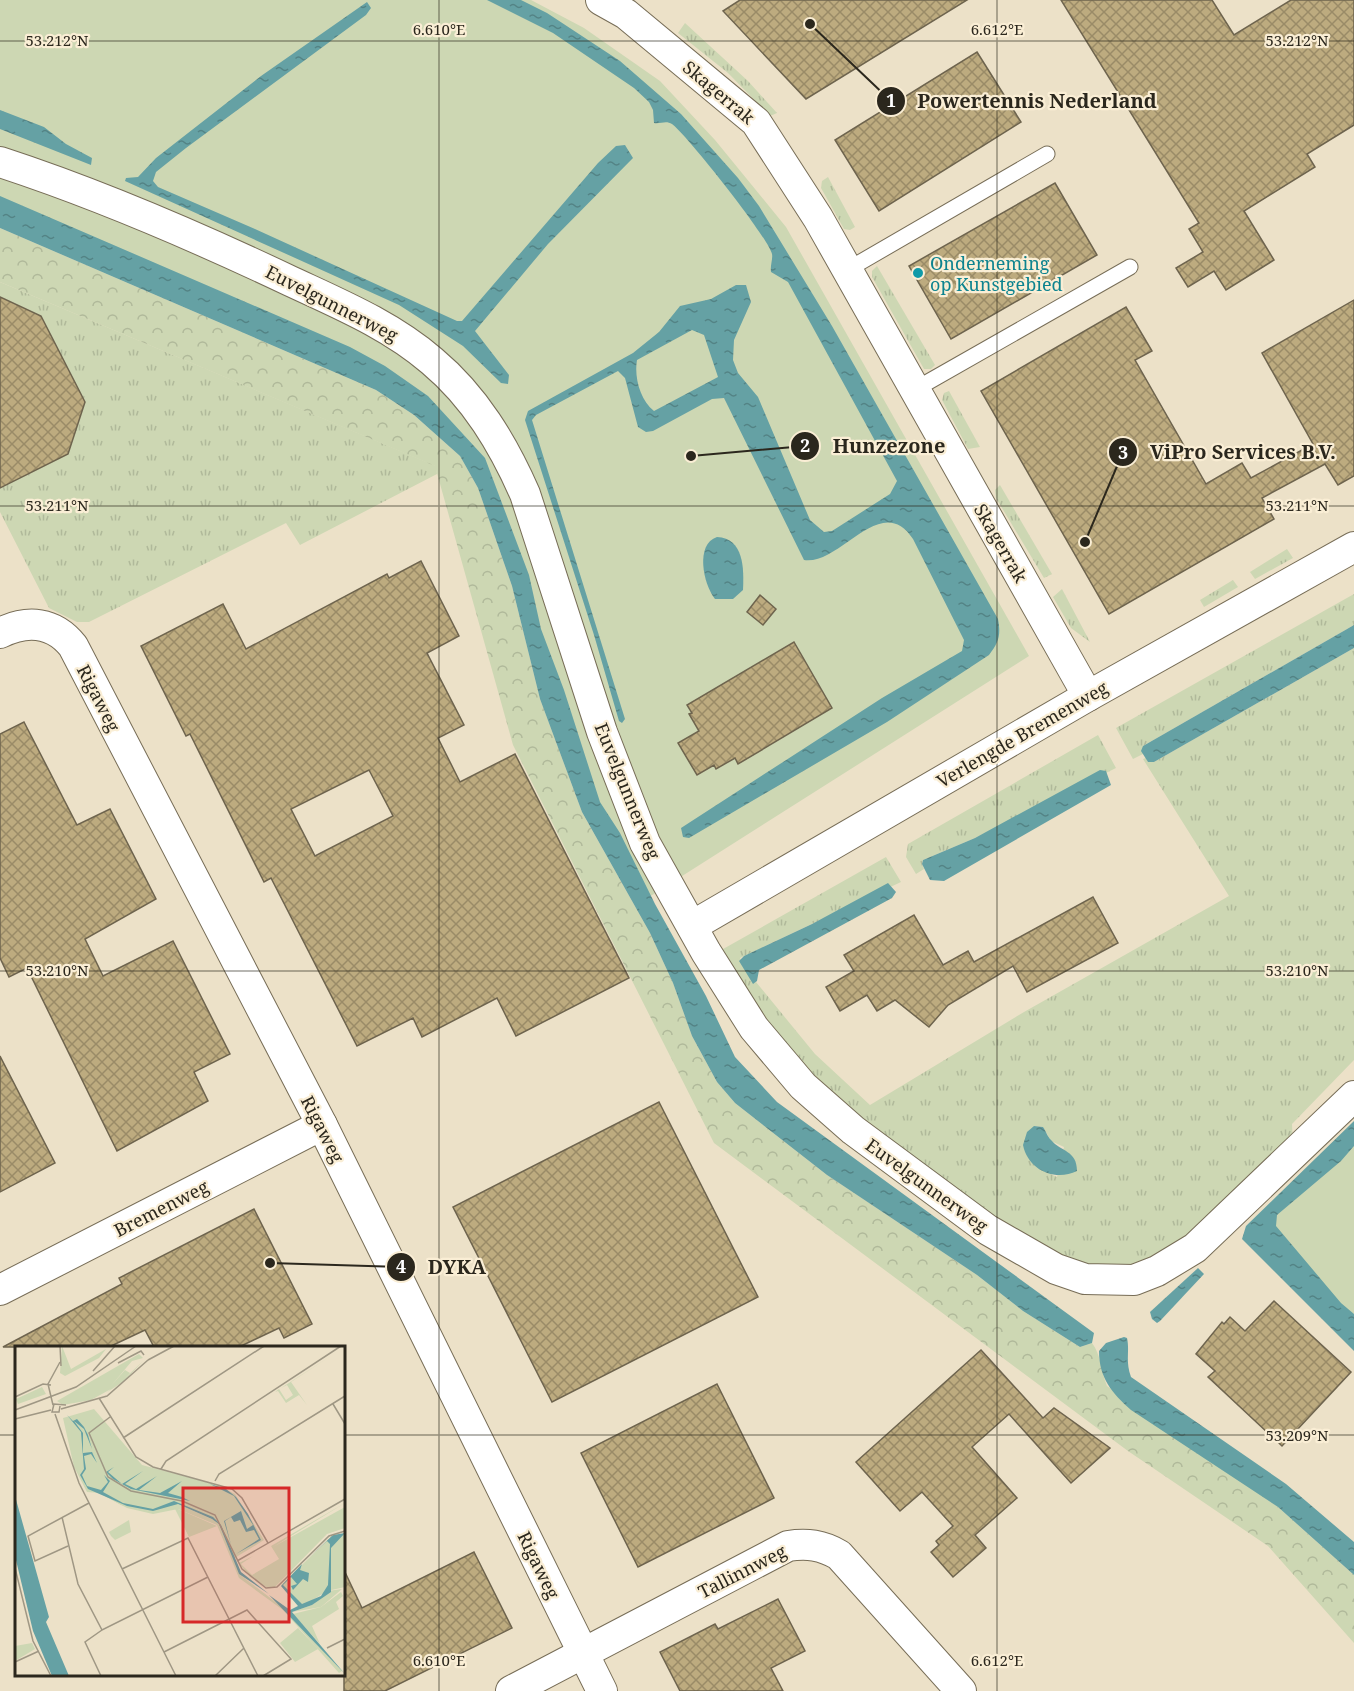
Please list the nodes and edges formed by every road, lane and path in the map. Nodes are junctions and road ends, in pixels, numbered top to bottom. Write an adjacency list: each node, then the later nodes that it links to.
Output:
1 (601, 0): 5 (street, Skagerrak)
2 (1047, 154): 5 (lane)
3 (0, 162): 10 (street, Euvelgunnerweg)
4 (1130, 267): 6 (lane)
5 (847, 270): 6 (street, Skagerrak)
6 (914, 390): 9 (street, Skagerrak)
7 (1354, 547): 9 (street, Verlengde Bremenweg)
8 (0, 633): 12 (street, Rigaweg)
9 (1088, 696): 10 (street, Verlengde Bremenweg)
10 (692, 926): 11 (street, Euvelgunnerweg)
11 (1354, 1096)
12 (322, 1125): 13 (street, Bremenweg); 14 (street, Rigaweg)
13 (0, 1290)
14 (583, 1654): 15 (street, Tallinnweg); 16 (street, Rigaweg); 17 (street, Tallinnweg)
15 (511, 1691)
16 (602, 1691)
17 (961, 1691)

